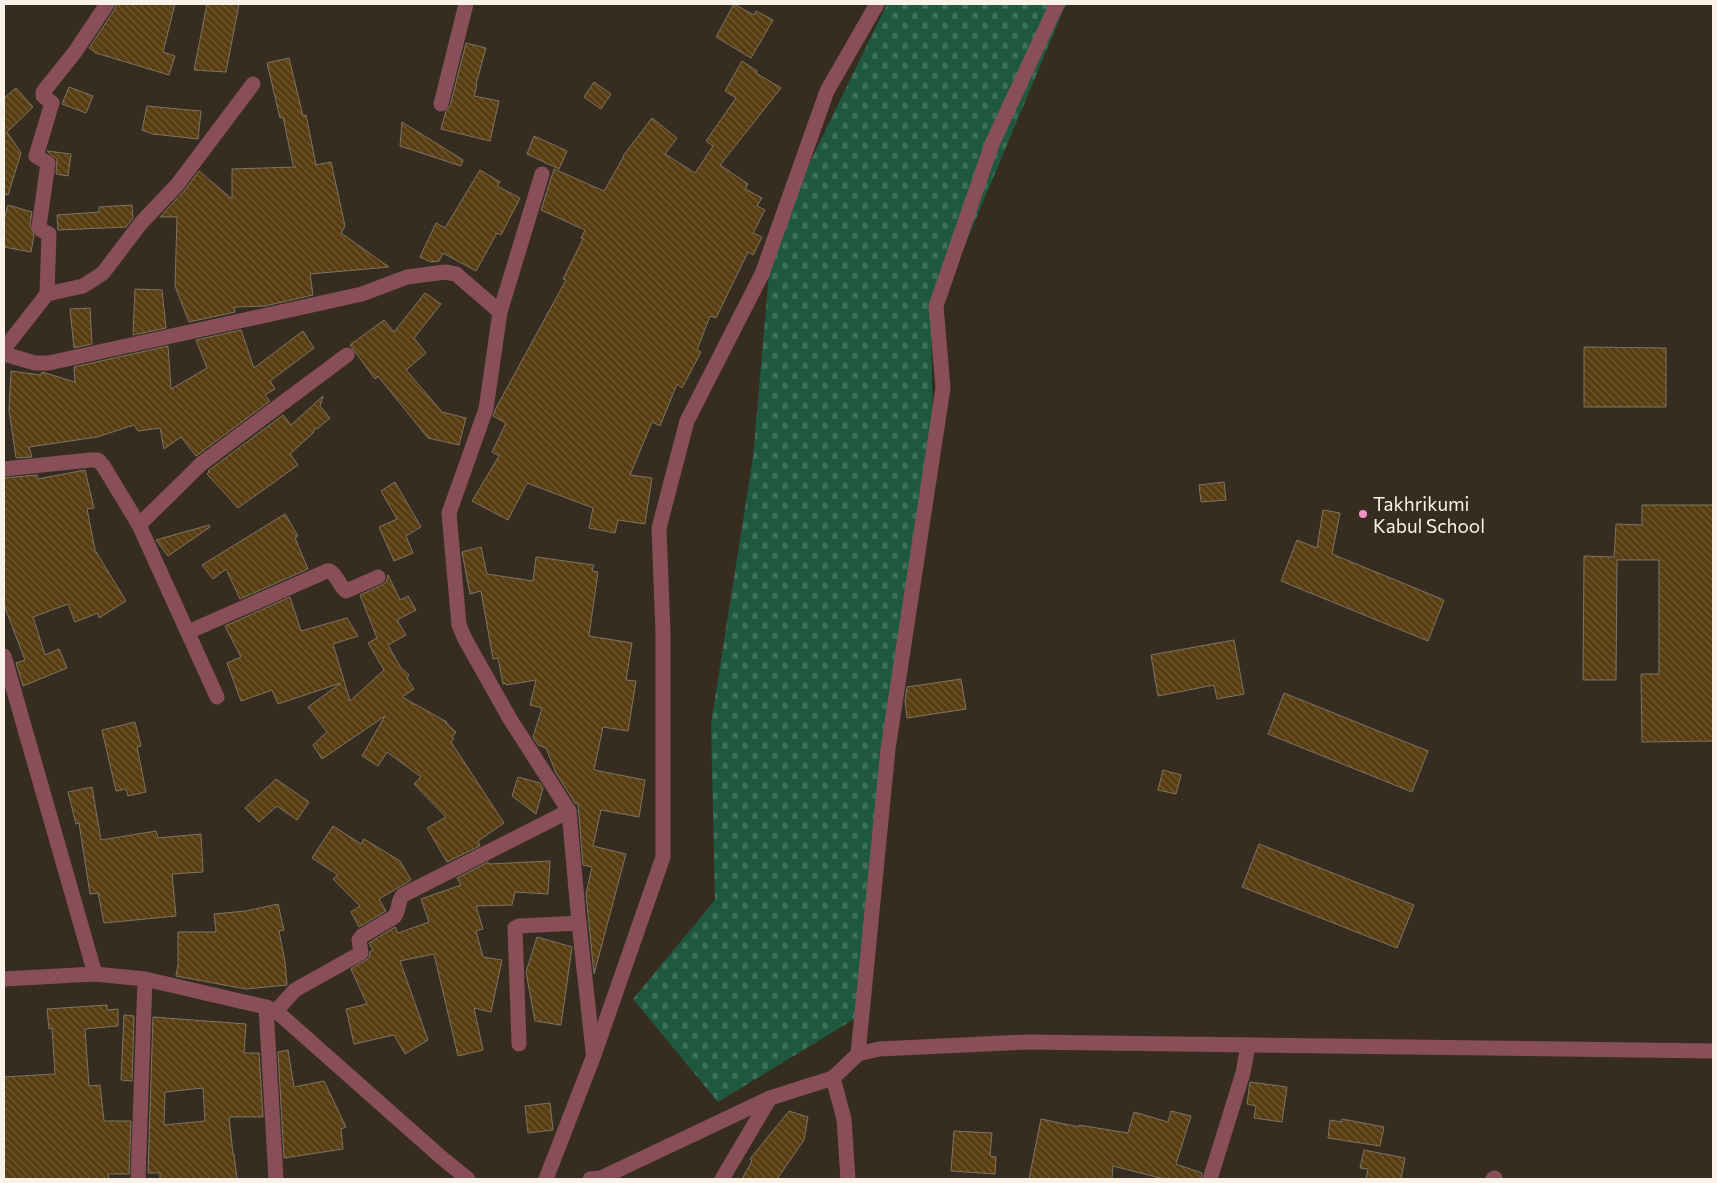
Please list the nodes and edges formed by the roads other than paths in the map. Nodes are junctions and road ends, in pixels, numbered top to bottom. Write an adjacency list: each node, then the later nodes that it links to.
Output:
1 (107, 4): 8 (street)
2 (466, 4): 6 (street)
3 (876, 4): 29 (street)
4 (1057, 4): 28 (street)
5 (253, 84): 8 (street)
6 (441, 104)
7 (542, 174): 9 (street)
8 (47, 294): 10 (street)
9 (500, 312): 11 (street); 19 (street)
10 (4, 349)
11 (4, 354)
12 (347, 355): 14 (street)
13 (4, 469): 14 (street)
14 (139, 525): 16 (street)
15 (378, 577): 16 (street)
16 (188, 632): 18 (street)
17 (4, 656): 21 (street)
18 (217, 697)
19 (568, 811): 20 (street); 24 (street)
20 (579, 923): 25 (street); 29 (street)
21 (95, 974): 22 (street); 23 (street)
22 (4, 979)
23 (145, 979): 24 (street); 32 (street)
24 (271, 1009): 33 (street); 34 (street)
25 (520, 1044)
26 (1248, 1045): 27 (street); 28 (street); 39 (street)
27 (1713, 1051)
28 (858, 1054): 30 (street)
29 (594, 1055): 35 (street)
30 (834, 1078): 31 (street); 38 (street)
31 (770, 1098): 36 (street); 37 (street)
32 (138, 1179)
33 (276, 1179)
34 (468, 1179)
35 (546, 1179)
36 (590, 1179)
37 (722, 1179)
38 (848, 1179)
39 (1210, 1179)

